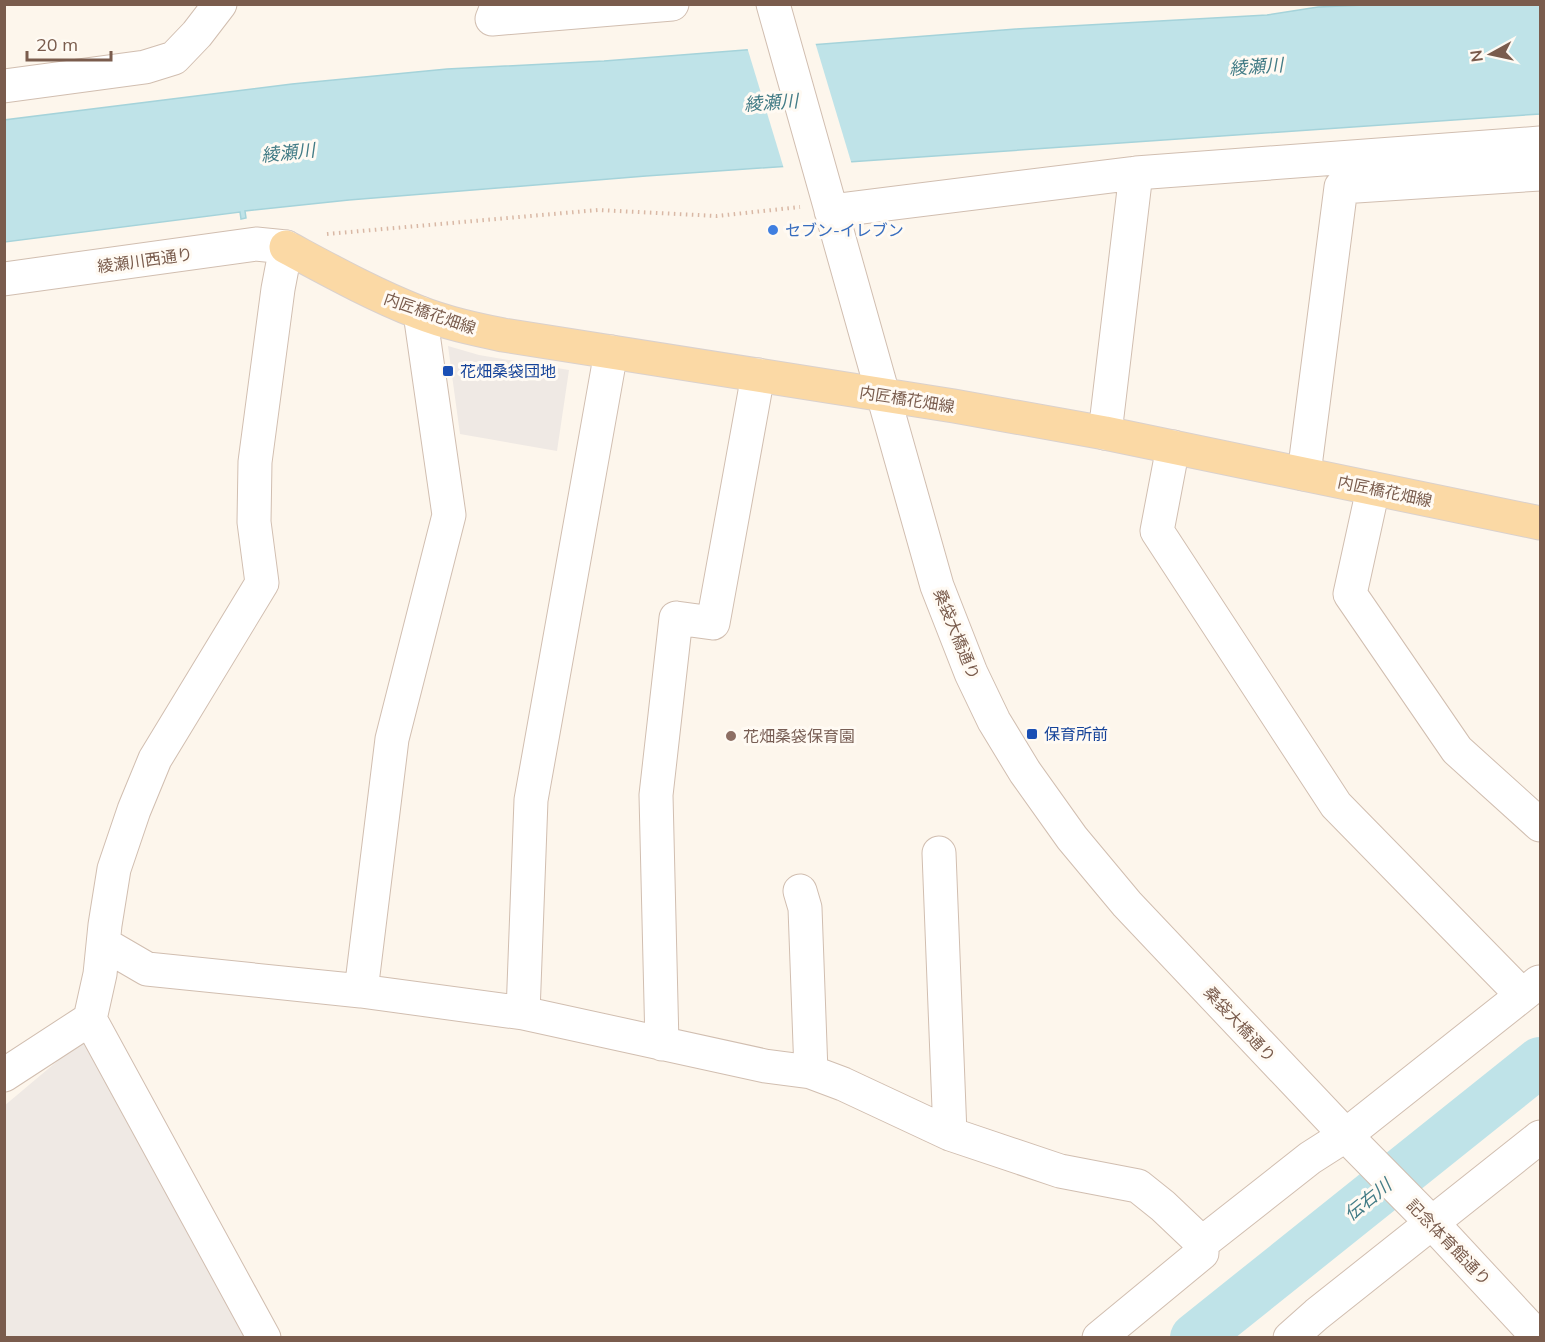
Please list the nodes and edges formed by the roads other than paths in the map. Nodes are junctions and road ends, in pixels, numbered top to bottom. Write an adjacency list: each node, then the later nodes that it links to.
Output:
1 (220, 4): 5 (street)
2 (498, 4): 3 (street)
3 (672, 4)
4 (775, 10): 9 (street, 桑袋大橋通り)
5 (4, 86)
6 (1540, 143): 7 (street)
7 (1136, 173): 9 (street); 16 (street)
8 (1540, 174): 18 (street)
9 (828, 201): 15 (street, 桑袋大橋通り)
10 (286, 247): 11 (street, 綾瀬川西通り); 12 (main road, 内匠橋花畑線); 24 (street)
11 (4, 279)
12 (420, 313): 13 (main road, 内匠橋花畑線); 26 (street)
13 (611, 352): 14 (main road, 内匠橋花畑線); 27 (street)
14 (758, 375): 15 (main road, 内匠橋花畑線); 29 (street)
15 (883, 395): 16 (main road, 内匠橋花畑線); 34 (street, 桑袋大橋通り)
16 (1105, 433): 17 (main road, 内匠橋花畑線)
17 (1173, 447): 18 (main road, 内匠橋花畑線); 25 (street)
18 (1304, 474): 19 (main road, 内匠橋花畑線)
19 (1373, 489): 20 (main road, 内匠橋花畑線); 21 (street)
20 (1540, 523)
21 (1540, 825)
22 (939, 854): 32 (street)
23 (800, 891): 30 (street)
24 (104, 944): 26 (street); 28 (street)
25 (1531, 988): 34 (street)
26 (361, 991): 27 (street)
27 (523, 1013): 29 (street)
28 (90, 1019): 31 (street); 37 (street)
29 (662, 1044): 30 (street)
30 (810, 1072): 32 (street)
31 (4, 1075)
32 (950, 1134): 36 (street)
33 (1540, 1137): 35 (street)
34 (1352, 1141): 35 (street, 記念体育館通り); 36 (street)
35 (1428, 1219): 39 (street); 40 (street, 記念体育館通り)
36 (1202, 1243): 38 (street)
37 (264, 1338)
38 (1099, 1338)
39 (1290, 1338)
40 (1539, 1338)

